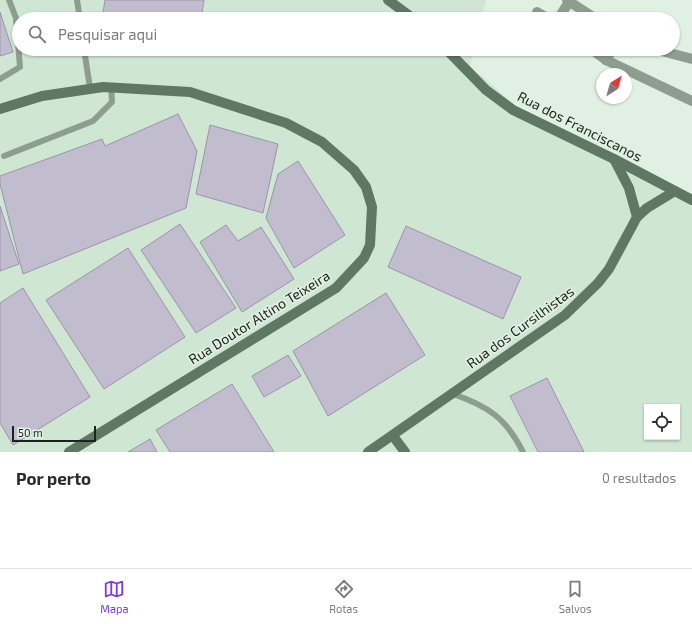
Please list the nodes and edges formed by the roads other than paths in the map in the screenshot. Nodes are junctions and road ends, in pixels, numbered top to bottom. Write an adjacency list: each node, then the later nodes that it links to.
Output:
1 (9, 0): 5 (lane)
2 (78, 0): 6 (lane)
3 (388, 0): 7 (street)
4 (568, 1): 8 (street); 9 (street)
5 (14, 12)
6 (79, 12)
7 (404, 12)
8 (562, 12)
9 (585, 12)
10 (19, 56): 18 (lane)
11 (85, 56): 20 (lane)
12 (453, 56): 24 (street, Rua dos Franciscanos)
13 (601, 56): 17 (street)
14 (608, 56): 17 (street)
15 (680, 56): 16 (street)
16 (692, 59)
17 (606, 60): 21 (street)
18 (0, 79)
19 (111, 87): 20 (street, Rua Doutor Altino Teixeira); 23 (lane); 30 (street, Rua Doutor Altino Teixeira)
20 (90, 88): 22 (street, Rua Doutor Altino Teixeira)
21 (692, 101)
22 (0, 109)
23 (4, 156)
24 (614, 159): 25 (street, Rua dos Franciscanos); 27 (street)
25 (676, 191): 26 (street, Rua dos Franciscanos); 27 (street, Rua dos Cursilhistas)
26 (692, 200)
27 (637, 218): 28 (street, Rua dos Cursilhistas)
28 (453, 394): 29 (street, Rua dos Cursilhistas); 33 (lane)
29 (393, 436): 31 (street, Rua dos Cursilhistas); 32 (street)
30 (69, 452)
31 (368, 452)
32 (405, 452)
33 (523, 452)

